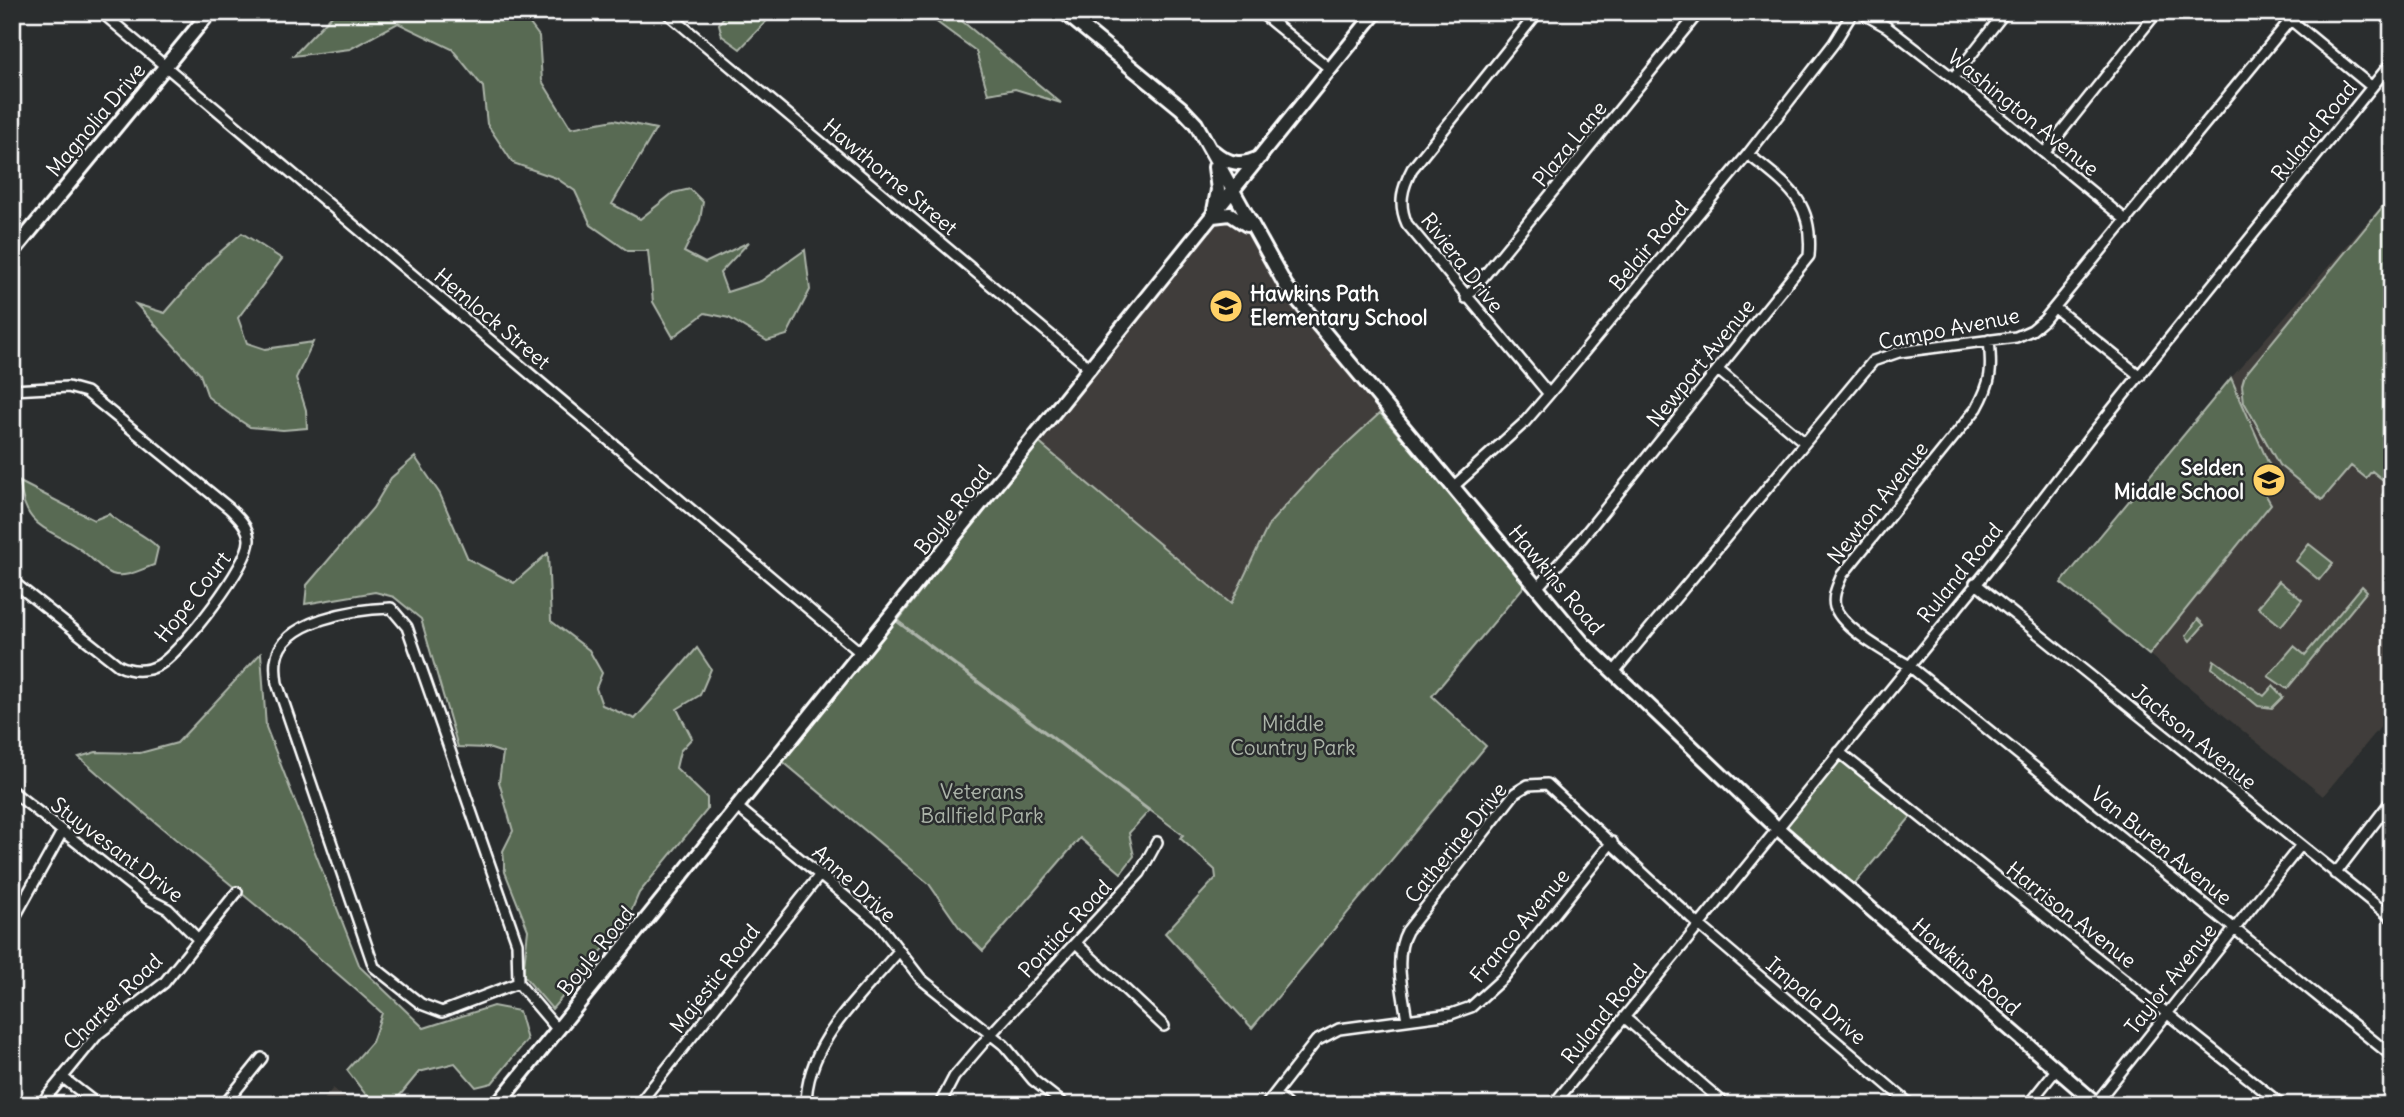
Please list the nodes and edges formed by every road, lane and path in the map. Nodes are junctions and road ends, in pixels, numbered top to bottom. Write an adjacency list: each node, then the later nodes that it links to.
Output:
1 (102, 12): 16 (street, Hemlock Street)
2 (210, 12): 16 (street, Magnolia Drive)
3 (666, 12): 32 (street, Hawthorne Street)
4 (1064, 12): 20 (street, Hawkins Road)
5 (1260, 12): 17 (street)
6 (1376, 12): 17 (street, Boyle Road)
7 (1699, 12): 29 (street, Plaza Lane)
8 (1853, 12): 22 (street, Belair Road)
9 (1860, 12): 18 (street, Washington Avenue)
10 (2005, 12): 18 (street)
11 (2157, 12): 21 (street)
12 (2281, 12): 14 (street)
13 (1531, 14): 29 (street, Riviera Drive)
14 (2291, 19): 19 (street); 26 (street, Campo Avenue)
15 (2392, 62): 19 (street, Ruland Road)
16 (166, 67): 28 (street, Magnolia Drive); 42 (street, Hemlock Street)
17 (1329, 68): 23 (street, Boyle Road)
18 (1953, 78): 21 (street, Washington Avenue)
19 (2372, 87): 34 (street, Ruland Road)
20 (1212, 149): 23 (street); 24 (street, Hawkins Road); 25 (street)
21 (2045, 152): 26 (street, Washington Avenue)
22 (1748, 154): 33 (street, Newport Avenue); 36 (street, Belair Road)
23 (1260, 157): 24 (street, Boyle Road)
24 (1232, 194): 25 (street, Boyle Road); 27 (street, Hawkins Road)
25 (1213, 216): 27 (street); 32 (street, Boyle Road)
26 (2127, 221): 30 (street, Campo Avenue)
27 (1253, 229): 38 (street, Hawkins Road)
28 (12, 253)
29 (1466, 298): 36 (street, Riviera Drive)
30 (2056, 308): 31 (street, Campo Avenue); 34 (street)
31 (1989, 340): 37 (street, Campo Avenue); 43 (street, Newton Avenue)
32 (1091, 369): 42 (street, Boyle Road)
33 (1718, 370): 37 (street); 41 (street, Newport Avenue)
34 (2140, 376): 40 (street, Ruland Road)
35 (12, 390): 39 (street, Hope Court)
36 (1549, 394): 38 (street, Belair Road)
37 (1804, 442): 44 (street, Campo Avenue)
38 (1454, 486): 41 (street, Hawkins Road)
39 (12, 581)
40 (1975, 583): 43 (street, Ruland Road); 53 (street, Jackson Avenue)
41 (1536, 589): 44 (street, Hawkins Road)
42 (861, 653): 48 (street, Boyle Road)
43 (1908, 665): 45 (street, Ruland Road); 60 (street, Van Buren Avenue)
44 (1613, 673): 49 (street, Hawkins Road)
45 (1839, 752): 49 (street, Ruland Road); 65 (street, Harrison Avenue)
46 (12, 791): 50 (street, Stuyvesant Drive)
47 (2392, 800): 54 (street)
48 (737, 807): 55 (street, Anne Drive); 69 (street, Boyle Road)
49 (1776, 828): 59 (street, Ruland Road); 73 (street, Hawkins Road)
50 (62, 832): 58 (street); 61 (street, Stuyvesant Drive)
51 (1157, 842): 62 (street, Pontiac Road)
52 (1612, 842): 59 (street, Catherine Drive); 67 (street, Franco Avenue); 67 (street, Catherine Drive)
53 (2301, 845): 54 (street, Jackson Avenue); 60 (street, Taylor Avenue)
54 (2335, 873): 57 (street, Jackson Avenue)
55 (819, 876): 63 (street, Anne Drive); 77 (street, Majestic Road)
56 (237, 892): 61 (street, Charter Road)
57 (2392, 918)
58 (12, 922)
59 (1698, 924): 66 (street, Ruland Road); 89 (street, Impala Drive)
60 (2233, 926): 65 (street, Taylor Avenue); 71 (street, Van Buren Avenue)
61 (198, 939): 74 (street, Charter Road)
62 (1077, 944): 68 (street); 70 (street, Pontiac Road)
63 (898, 952): 70 (street, Anne Drive); 83 (street)
64 (518, 983): 64 (street); 69 (street, Boyle Road)
65 (2167, 1013): 78 (street, Taylor Avenue); 91 (street, Harrison Avenue)
66 (1625, 1017): 87 (street, Ruland Road); 88 (street)
67 (1407, 1020): 75 (street, Franco Avenue)
68 (1164, 1026)
69 (558, 1030): 82 (street, Boyle Road)
70 (990, 1035): 76 (street, Pontiac Road); 84 (street, Anne Drive)
71 (2392, 1056)
72 (262, 1058): 81 (street)
73 (2056, 1070): 78 (street, Hawkins Road); 90 (street)
74 (62, 1077): 79 (street, Charter Road); 80 (street)
75 (1275, 1094): 85 (street, Franco Avenue); 86 (street)
76 (942, 1100)
77 (640, 1104)
78 (2097, 1104)
79 (40, 1105)
80 (98, 1105)
81 (224, 1105)
82 (497, 1105)
83 (806, 1105)
84 (1065, 1105)
85 (1266, 1105)
86 (1287, 1105)
87 (1553, 1105)
88 (1726, 1105)
89 (1912, 1105)
90 (2028, 1105)
91 (2282, 1105)

